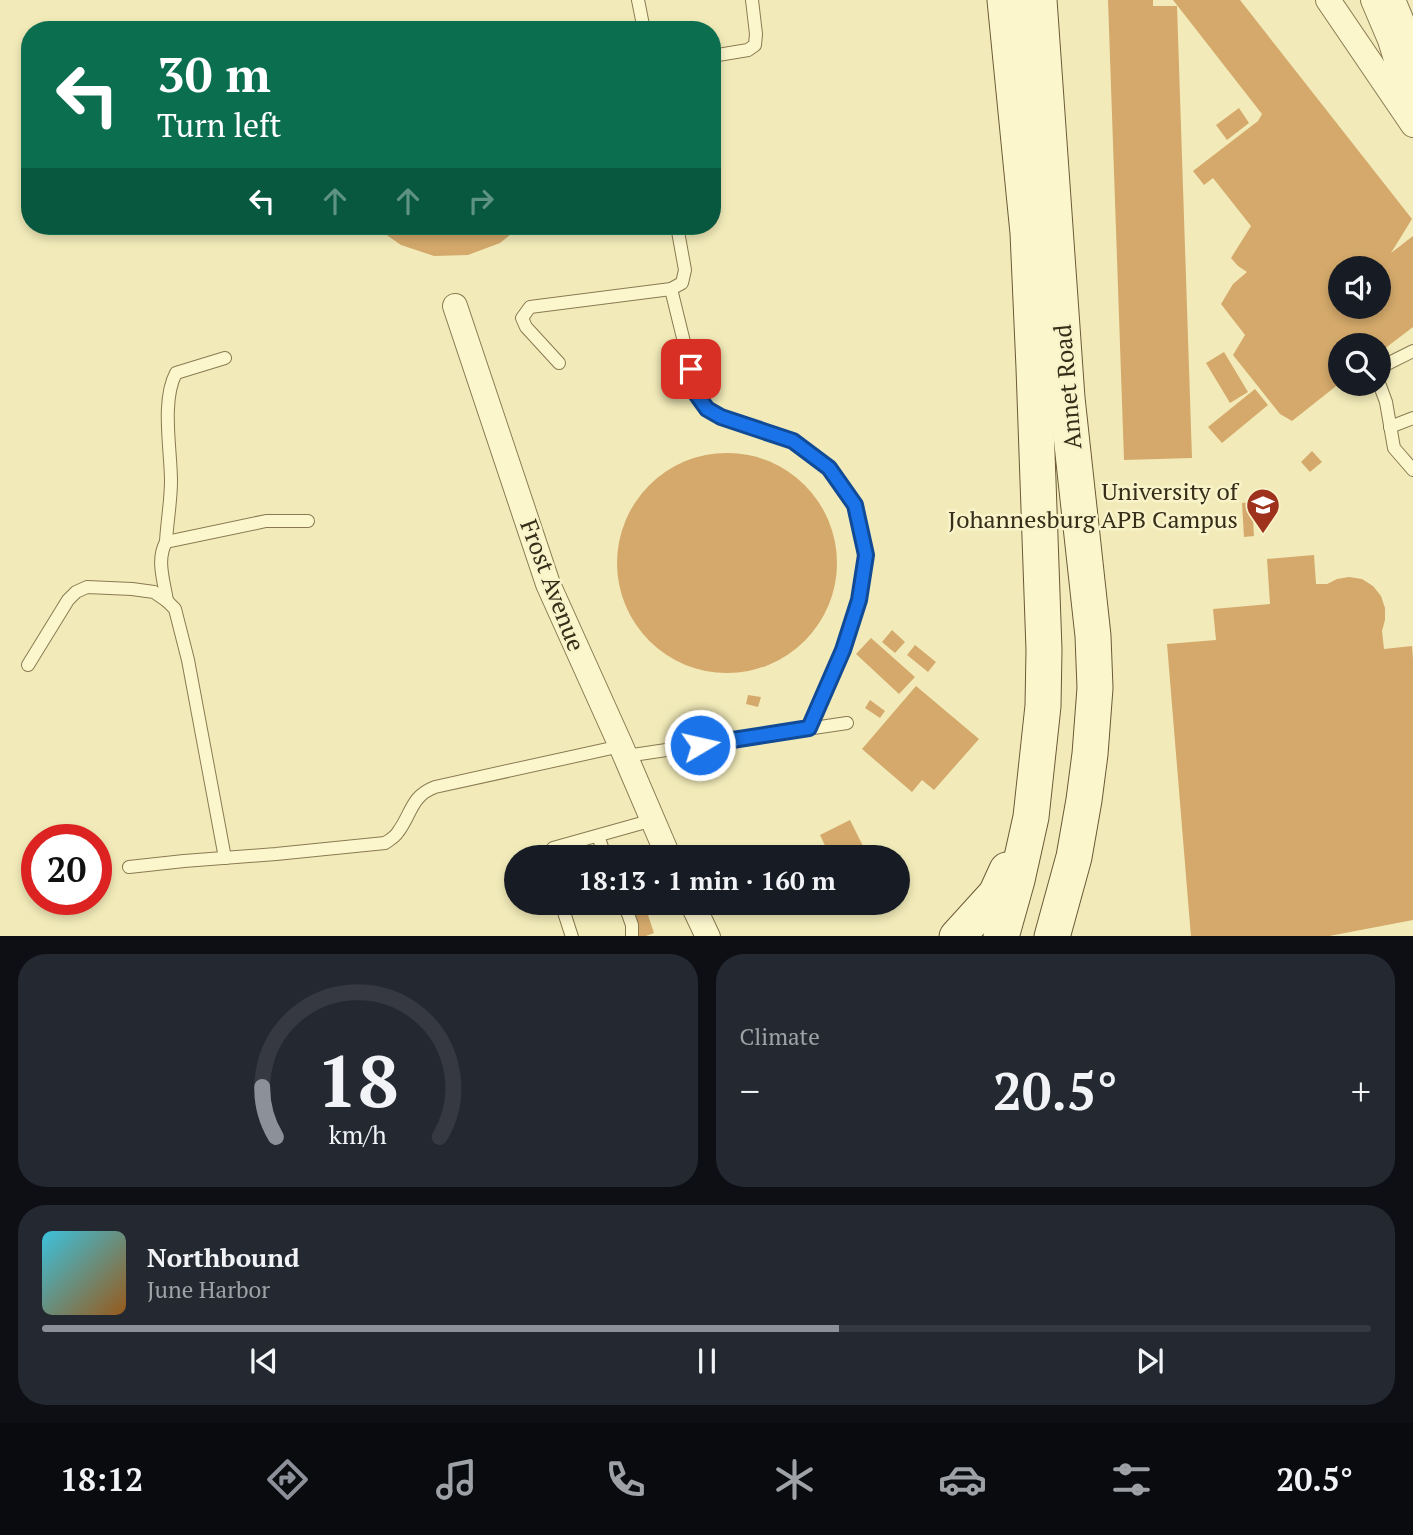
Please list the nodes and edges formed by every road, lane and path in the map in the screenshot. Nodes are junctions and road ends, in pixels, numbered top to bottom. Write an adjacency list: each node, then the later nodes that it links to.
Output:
1 (638, 0): 9 (lane)
2 (752, 0): 10 (lane)
3 (1005, 0): 32 (main road, Annet Road)
4 (1039, 0): 43 (main road, Annet Road)
5 (1328, 0): 13 (street)
6 (1341, 0): 13 (street)
7 (1373, 0): 12 (street)
8 (1393, 0): 11 (street)
9 (642, 21)
10 (721, 54)
11 (1413, 82)
12 (1413, 114)
13 (1413, 124)
14 (679, 235): 15 (lane)
15 (671, 289): 20 (lane); 30 (lane)
16 (455, 306): 31 (street, Frost Avenue)
17 (1413, 351): 19 (lane)
18 (225, 358): 26 (lane)
19 (1391, 362)
20 (559, 363)
21 (1384, 396): 23 (lane)
22 (1413, 418): 23 (lane)
23 (1390, 427): 24 (lane)
24 (1413, 470)
25 (308, 521): 26 (lane)
26 (166, 542): 27 (lane)
27 (167, 601): 28 (lane); 38 (lane)
28 (28, 665)
29 (847, 723): 30 (lane)
30 (809, 728): 31 (lane)
31 (623, 751): 33 (street, Frost Avenue); 38 (lane)
32 (1031, 817): 47 (main road); 48 (main road, Annet Road)
33 (653, 820): 34 (lane); 37 (street, Frost Avenue)
34 (598, 836): 35 (lane); 36 (lane)
35 (564, 845)
36 (601, 845)
37 (664, 845)
38 (225, 858): 39 (lane)
39 (130, 867)
40 (565, 915): 44 (lane)
41 (628, 915): 45 (lane)
42 (698, 915): 46 (street)
43 (1053, 935)
44 (572, 936)
45 (632, 936)
46 (708, 936)
47 (957, 936)
48 (1001, 936)

